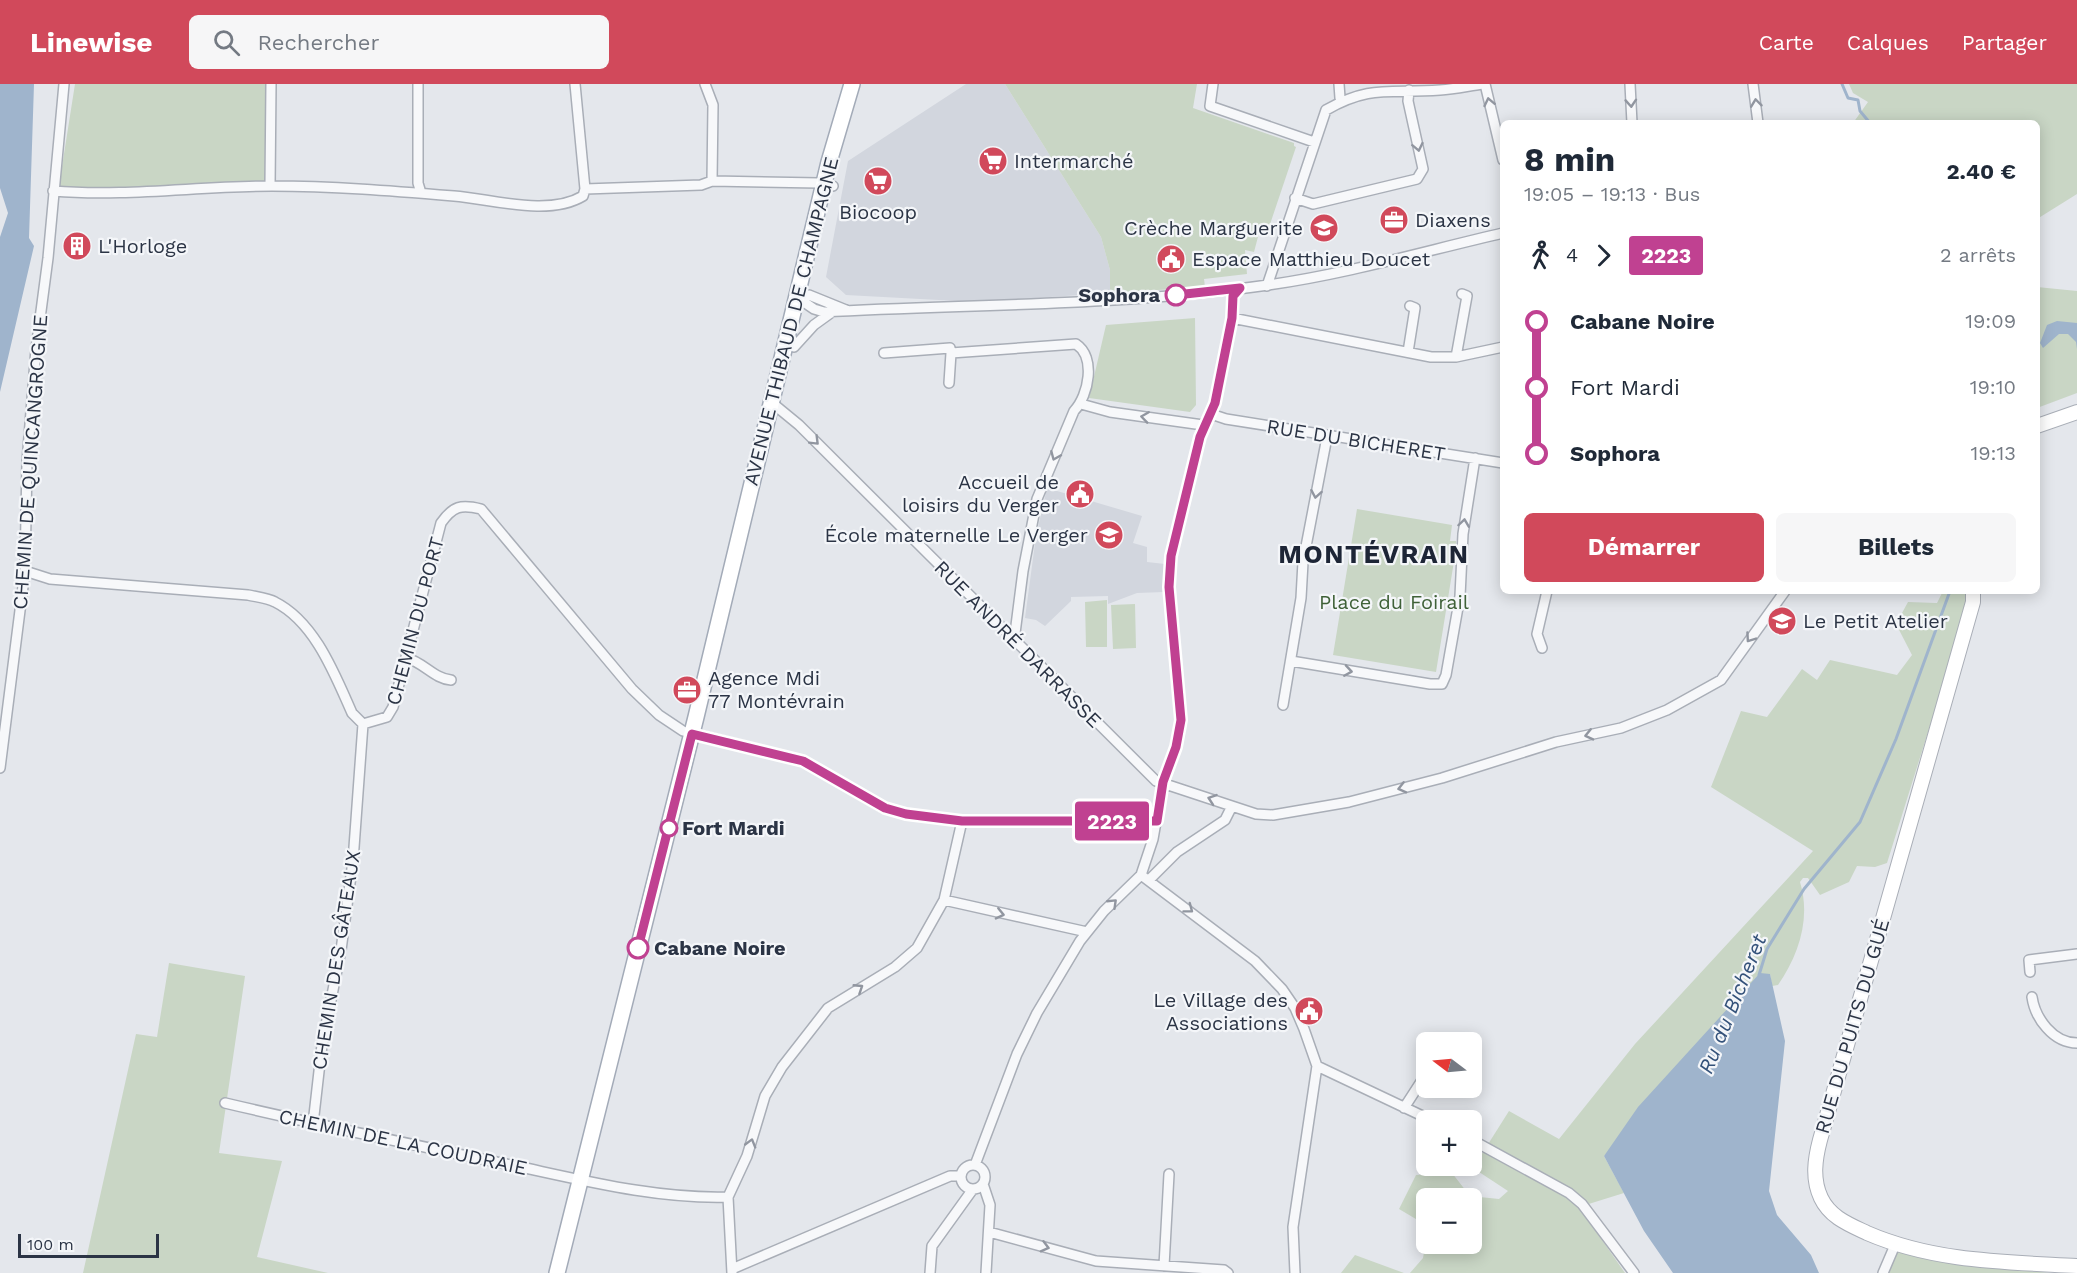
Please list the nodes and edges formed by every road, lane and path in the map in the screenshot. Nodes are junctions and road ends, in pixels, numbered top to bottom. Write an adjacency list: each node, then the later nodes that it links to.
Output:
1 (64, 84): 22 (street, CHEMIN DE QUINCANGROGNE)
2 (271, 84): 20 (street)
3 (418, 84): 23 (street)
4 (576, 84): 21 (street)
5 (705, 84): 18 (street)
6 (852, 84): 19 (main road, AVENUE THIBAUD DE CHAMPAGNE)
7 (1213, 84): 16 (street)
8 (1339, 84): 13 (street)
9 (1484, 84): 12 (street); 17 (street, one-way to 9)
10 (1630, 84): 14 (street, one-way to 14)
11 (1754, 84): 15 (street, one-way to 11)
12 (1409, 90): 13 (street); 24 (street, one-way to 24)
13 (1340, 98): 16 (street)
14 (1632, 120)
15 (1758, 120)
16 (1314, 142): 24 (street)
17 (1500, 149)
18 (712, 181): 19 (street); 21 (street)
19 (829, 185): 29 (main road, AVENUE THIBAUD DE CHAMPAGNE)
20 (270, 186): 22 (street); 23 (street)
21 (585, 189): 23 (street)
22 (53, 191): 50 (street, CHEMIN DE QUINCANGROGNE)
23 (421, 193)
24 (1295, 198): 26 (street)
25 (1500, 234): 26 (street)
26 (1267, 286): 27 (street)
27 (1240, 288): 31 (street); 33 (street)
28 (1462, 294): 39 (street)
29 (804, 299): 31 (street); 32 (street); 34 (main road, AVENUE THIBAUD DE CHAMPAGNE); 42 (main road, AVENUE THIBAUD DE CHAMPAGNE)
30 (1410, 306): 36 (street)
31 (847, 310): 32 (street)
32 (833, 312): 34 (street)
33 (1232, 318): 36 (street); 44 (street)
34 (794, 347): 42 (main road, AVENUE THIBAUD DE CHAMPAGNE)
35 (1500, 348): 39 (street)
36 (1407, 352): 39 (street)
37 (884, 353): 38 (street)
38 (951, 354): 40 (street); 41 (street)
39 (1456, 357)
40 (949, 383)
41 (1081, 404): 45 (street, one-way to 41); 54 (street, one-way to 54)
42 (775, 405): 54 (street, RUE ANDRÉ DARRASSE, one-way to 54); 61 (main road, AVENUE THIBAUD DE CHAMPAGNE)
43 (2077, 412): 46 (main road)
44 (1211, 414): 45 (street); 47 (street, RUE DU BICHERET)
45 (1203, 425): 63 (street)
46 (2040, 425)
47 (1327, 437): 48 (street, RUE DU BICHERET); 57 (street, one-way to 57)
48 (1475, 458): 49 (street, RUE DU BICHERET); 57 (street, one-way to 48)
49 (1500, 462)
50 (25, 571): 60 (street, CHEMIN DU PORT); 62 (street, CHEMIN DE QUINCANGROGNE)
51 (1546, 594): 55 (street)
52 (1783, 594): 64 (street, one-way to 64)
53 (1973, 594): 89 (main road, RUE DU PUITS DU GUÉ)
54 (1014, 641): 63 (street, RUE ANDRÉ DARRASSE)
55 (1542, 648)
56 (407, 658): 58 (street); 60 (street, CHEMIN DU PORT); 61 (street, CHEMIN DU PORT)
57 (1291, 661): 59 (street)
58 (452, 680)
59 (1283, 705)
60 (363, 724): 79 (street, CHEMIN DES GÂTEAUX)
61 (692, 734): 65 (street); 84 (main road, AVENUE THIBAUD DE CHAMPAGNE)
62 (0, 768)
63 (1163, 782): 64 (street, one-way to 63); 66 (street)
64 (1232, 806): 67 (street)
65 (962, 821): 66 (street); 68 (street)
66 (1157, 821): 67 (street)
67 (1145, 878): 69 (street, one-way to 67); 74 (street, one-way to 74)
68 (944, 900): 69 (street, one-way to 69); 87 (street, one-way to 68)
69 (1087, 932): 81 (street)
70 (2077, 954): 71 (street)
71 (2030, 972)
72 (2032, 997): 73 (street)
73 (2077, 1043)
74 (1317, 1066): 77 (street); 97 (street)
75 (1416, 1089): 77 (street)
76 (225, 1103): 79 (street, CHEMIN DE LA COUDRAIE)
77 (1404, 1108): 78 (street)
78 (1416, 1113)
79 (313, 1124): 84 (street, CHEMIN DE LA COUDRAIE)
80 (1482, 1145): 98 (street)
81 (975, 1165): 83 (street); 85 (street)
82 (1168, 1174): 90 (street)
83 (961, 1176): 86 (street); 92 (street)
84 (580, 1180): 87 (street, CHEMIN DE LA COUDRAIE); 93 (main road, AVENUE THIBAUD DE CHAMPAGNE)
85 (983, 1184): 86 (street); 88 (street)
86 (972, 1189): 94 (street)
87 (728, 1197): 92 (street)
88 (989, 1232): 90 (street, one-way to 90); 95 (street)
89 (1895, 1245): 91 (main road, RUE DU PUITS DU GUÉ); 99 (street)
90 (1164, 1266): 96 (street)
91 (2077, 1266)
92 (732, 1271)
93 (557, 1273)
94 (930, 1273)
95 (986, 1273)
96 (1228, 1273)
97 (1295, 1273)
98 (1634, 1273)
99 (1883, 1273)

